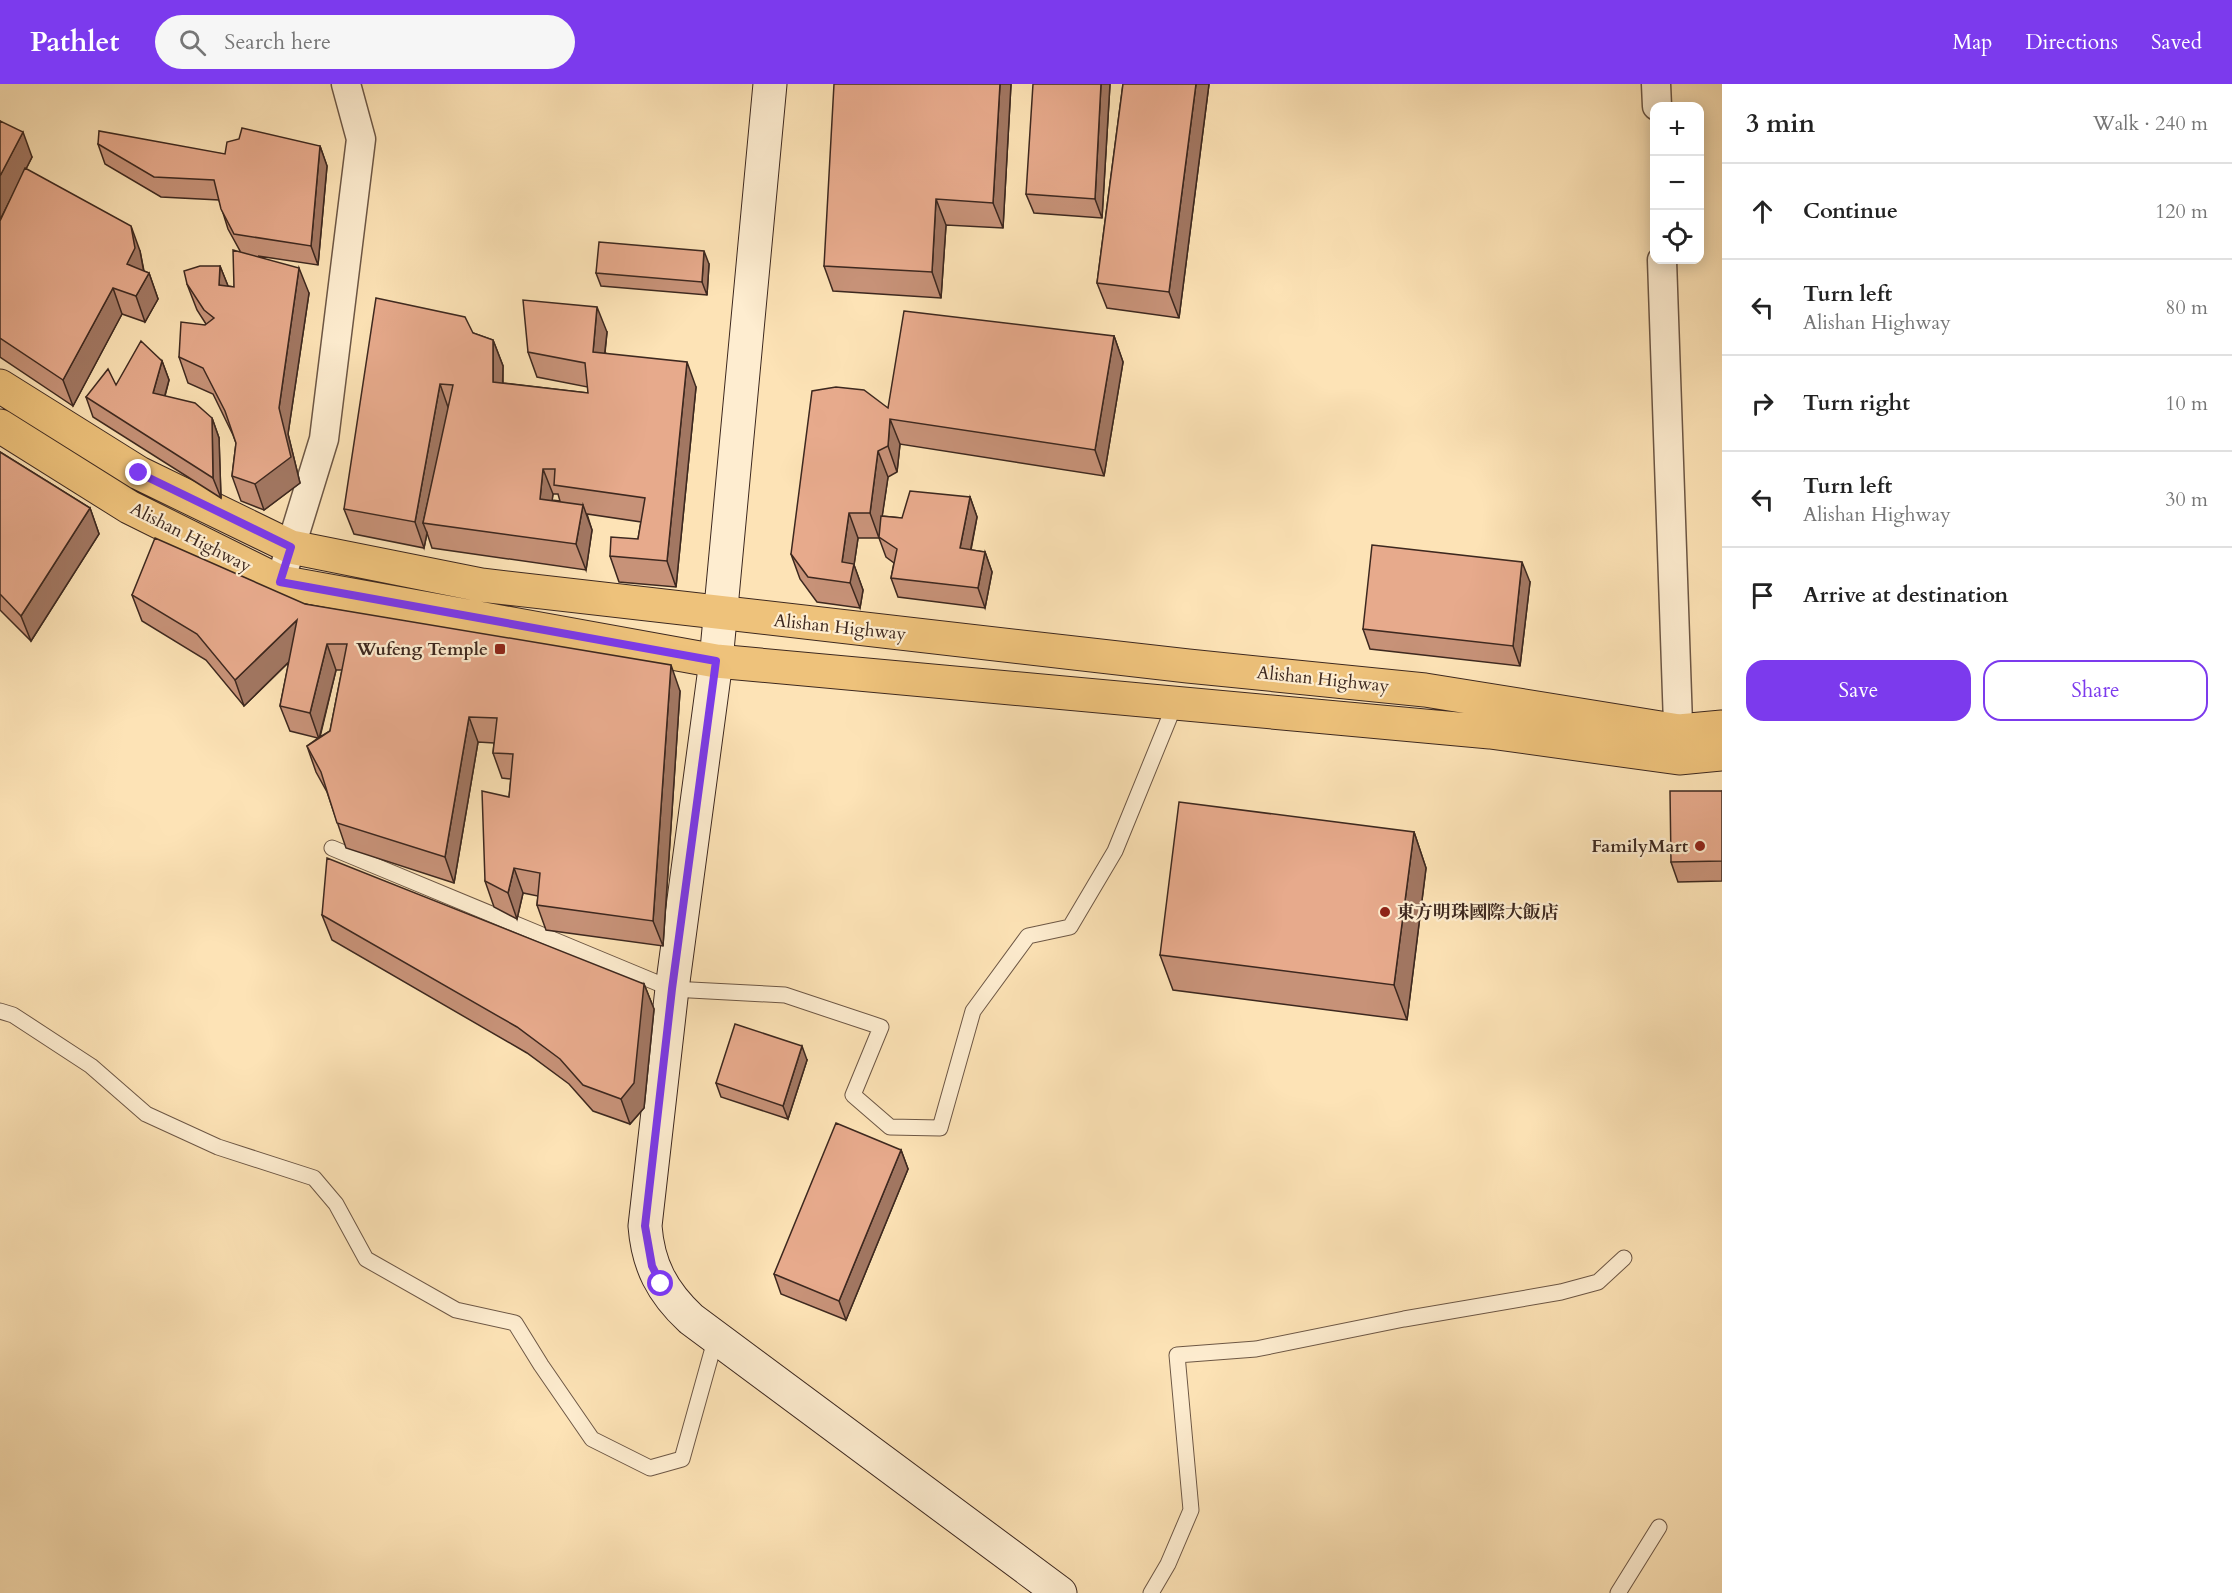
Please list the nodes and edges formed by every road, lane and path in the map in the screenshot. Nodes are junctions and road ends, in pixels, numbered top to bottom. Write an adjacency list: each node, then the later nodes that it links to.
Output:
1 (346, 84): 8 (street)
2 (770, 84): 10 (street)
3 (1656, 84): 4 (street)
4 (1657, 102)
5 (1662, 264): 14 (street)
6 (0, 386): 8 (main road, Alishan Highway)
7 (0, 426): 9 (main road, Alishan Highway)
8 (291, 547): 9 (street); 10 (main road, Alishan Highway)
9 (280, 582): 11 (main road, Alishan Highway)
10 (719, 613): 11 (street); 14 (main road, Alishan Highway)
11 (716, 661): 12 (main road, Alishan Highway); 17 (street)
12 (1175, 704): 14 (main road, Alishan Highway); 17 (lane)
13 (1722, 727): 14 (main road, Alishan Highway)
14 (1679, 745): 15 (main road, Alishan Highway)
15 (1722, 754)
16 (332, 848): 17 (lane)
17 (672, 989): 20 (street)
18 (0, 1011): 20 (lane)
19 (1624, 1258): 23 (lane)
20 (716, 1338): 22 (street)
21 (1659, 1527): 24 (lane)
22 (1060, 1593)
23 (1151, 1593)
24 (1618, 1593)

